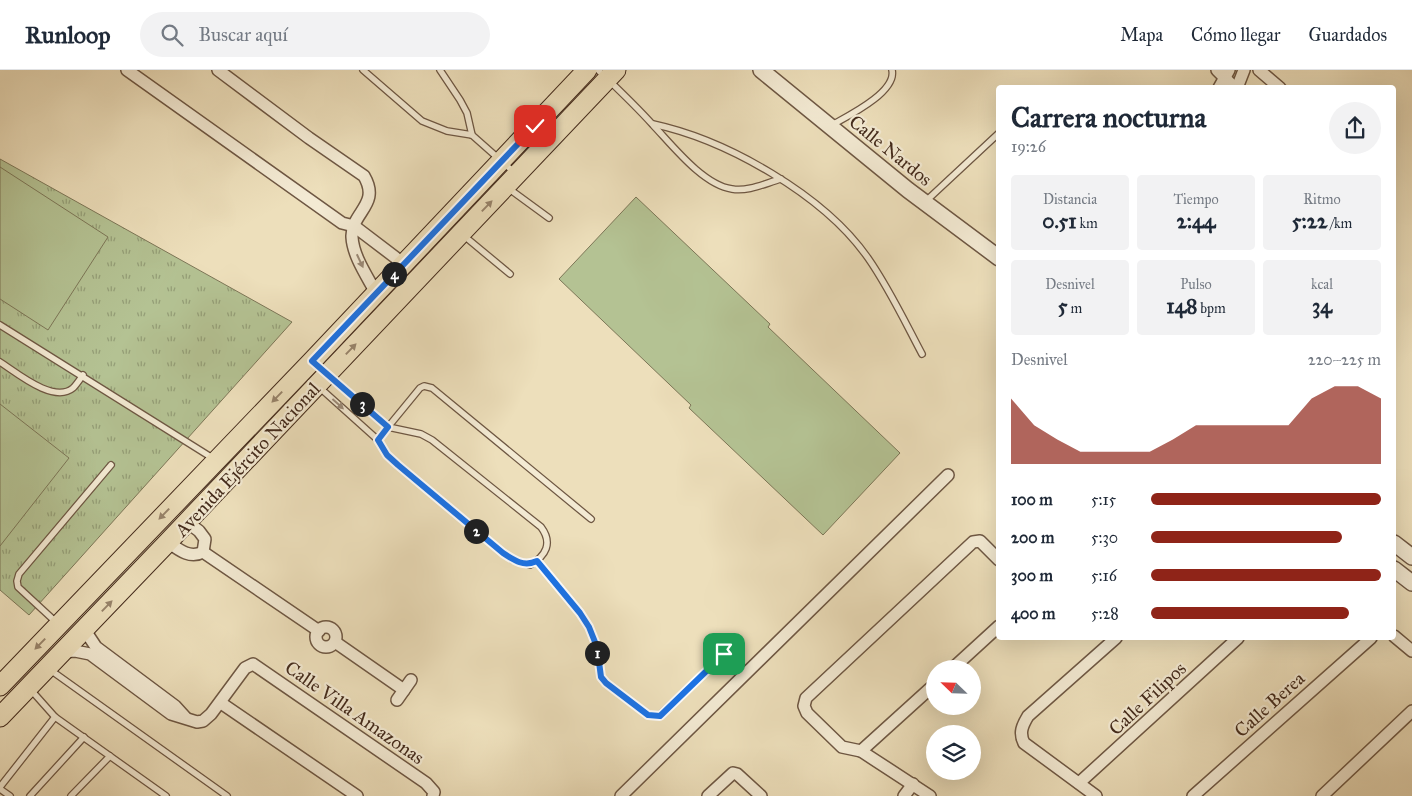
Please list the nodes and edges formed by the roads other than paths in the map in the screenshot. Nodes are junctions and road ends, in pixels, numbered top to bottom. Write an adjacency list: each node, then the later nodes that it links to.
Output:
1 (128, 70): 23 (street)
2 (218, 70): 23 (street)
3 (363, 70): 17 (lane)
4 (440, 70): 17 (lane)
5 (587, 70): 19 (main road, Avenida Ejército Nacional)
6 (761, 70): 16 (street, Calle Nardos)
7 (892, 70): 16 (lane)
8 (1244, 70): 13 (street)
9 (1259, 70): 14 (street)
10 (607, 73): 15 (lane); 19 (main road, Avenida Ejército Nacional)
11 (1222, 76): 12 (street)
12 (1232, 85)
13 (1237, 85)
14 (1276, 85)
15 (653, 124): 20 (lane); 20 (lane)
16 (830, 126): 21 (street, Calle Nardos)
17 (472, 135): 19 (lane)
18 (996, 136): 21 (lane)
19 (501, 176): 22 (lane); 24 (main road, Avenida Ejército Nacional)
20 (781, 179): 30 (lane)
21 (925, 203): 25 (street, Calle Nardos)
22 (549, 218)
23 (354, 226): 26 (street); 28 (street, one-way to 28)
24 (453, 227): 26 (main road, Avenida Ejército Nacional); 27 (lane); 34 (main road, Avenida Ejército Nacional, one-way to 24)
25 (996, 256)
26 (404, 264): 28 (main road, Avenida Ejército Nacional)
27 (510, 274)
28 (376, 293): 32 (main road, Avenida Ejército Nacional)
29 (0, 325): 33 (lane)
30 (922, 354)
31 (0, 362): 33 (lane)
32 (307, 366): 34 (lane); 34 (lane); 37 (main road, Avenida Ejército Nacional, one-way to 37)
33 (83, 375): 37 (lane)
34 (322, 379): 35 (lane); 36 (lane, one-way to 36); 41 (main road, Avenida Ejército Nacional)
35 (388, 427): 36 (lane); 40 (lane); 47 (lane)
36 (378, 440): 47 (lane)
37 (216, 460): 50 (main road, Avenida Ejército Nacional, one-way to 50)
38 (111, 465): 50 (lane)
39 (948, 475): 87 (street)
40 (592, 519)
41 (187, 522): 42 (main road, Avenida Ejército Nacional); 44 (street)
42 (168, 542): 44 (street); 51 (main road, Avenida Ejército Nacional, one-way to 42)
43 (1396, 545): 46 (street)
44 (203, 552): 66 (street)
45 (996, 557): 74 (street)
46 (1412, 557)
47 (537, 561): 60 (lane)
48 (1396, 571): 49 (street)
49 (1412, 583)
50 (59, 624): 64 (main road, Avenida Ejército Nacional, one-way to 64)
51 (87, 627): 57 (street); 59 (main road, Avenida Ejército Nacional)
52 (996, 629): 61 (street)
53 (1396, 638): 58 (street)
54 (1114, 640): 76 (street)
55 (1236, 640): 76 (street, Calle Filipos)
56 (1368, 640): 92 (street, Calle Berea)
57 (93, 650): 59 (street); 69 (street)
58 (1412, 651)
59 (62, 652): 62 (main road, Avenida Ejército Nacional)
60 (724, 654)
61 (962, 660)
62 (47, 668): 65 (main road, Avenida Ejército Nacional); 85 (lane)
63 (411, 680): 66 (street)
64 (0, 686)
65 (28, 687): 71 (main road, Avenida Ejército Nacional); 72 (lane)
66 (404, 690): 68 (street)
67 (926, 692): 74 (street)
68 (397, 700)
69 (221, 703): 79 (street, Calle Villa Amazonas); 86 (street)
70 (1412, 711): 93 (street)
71 (0, 717)
72 (55, 717): 73 (lane); 78 (lane)
73 (84, 737): 75 (lane); 82 (lane)
74 (861, 752): 77 (street)
75 (110, 756): 83 (lane); 84 (lane)
76 (1079, 783): 91 (street)
77 (913, 784): 80 (street); 90 (street)
78 (0, 788): 81 (lane)
79 (433, 794)
80 (928, 795)
81 (10, 796)
82 (30, 796)
83 (71, 796)
84 (166, 796)
85 (227, 796)
86 (357, 796)
87 (621, 796)
88 (708, 796): 89 (street)
89 (761, 796)
90 (904, 796)
91 (1096, 796)
92 (1193, 796)
93 (1322, 796)

